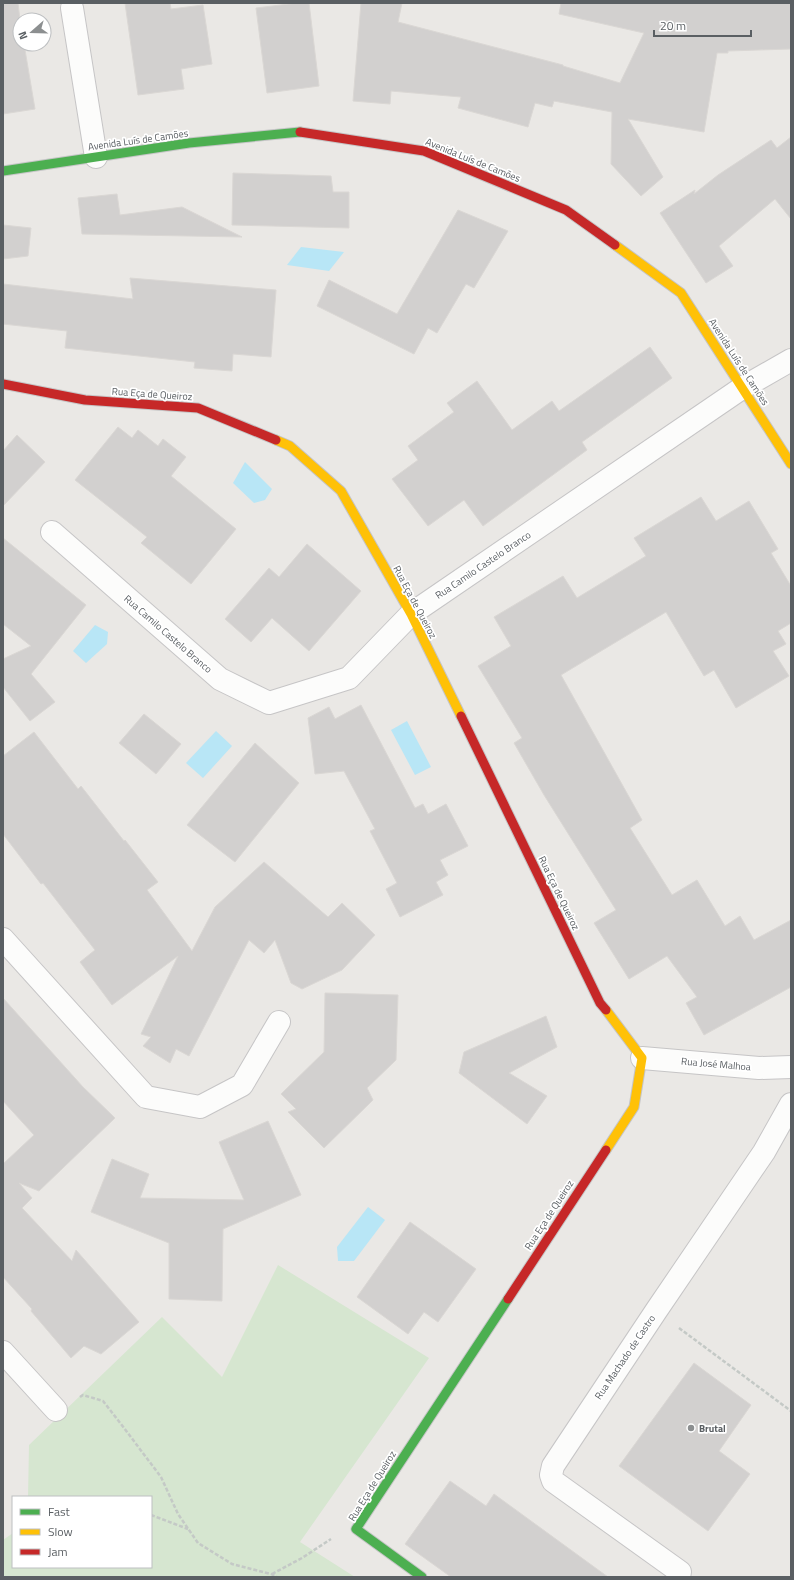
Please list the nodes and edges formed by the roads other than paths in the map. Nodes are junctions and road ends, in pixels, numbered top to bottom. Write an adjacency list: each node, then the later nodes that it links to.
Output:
1 (72, 8): 2 (street)
2 (96, 157): 3 (street, Avenida Luís de Camões); 6 (street, Avenida Luís de Camões)
3 (3, 171)
4 (791, 360): 6 (street, Rua Camilo Castelo Branco)
5 (3, 384): 9 (street, Rua Eça de Queiroz)
6 (742, 388): 7 (street, Avenida Luís de Camões); 9 (street, Rua Camilo Castelo Branco)
7 (791, 464)
8 (52, 532): 9 (street, Rua Camilo Castelo Branco)
9 (411, 614): 12 (street, Rua Eça de Queiroz)
10 (3, 939): 11 (street)
11 (279, 1022)
12 (642, 1058): 13 (street, Rua José Malhoa); 18 (street, Rua Eça de Queiroz)
13 (791, 1067)
14 (791, 1104): 17 (street, Rua Machado de Castro)
15 (3, 1352): 16 (street)
16 (56, 1410)
17 (680, 1572)
18 (422, 1577)

